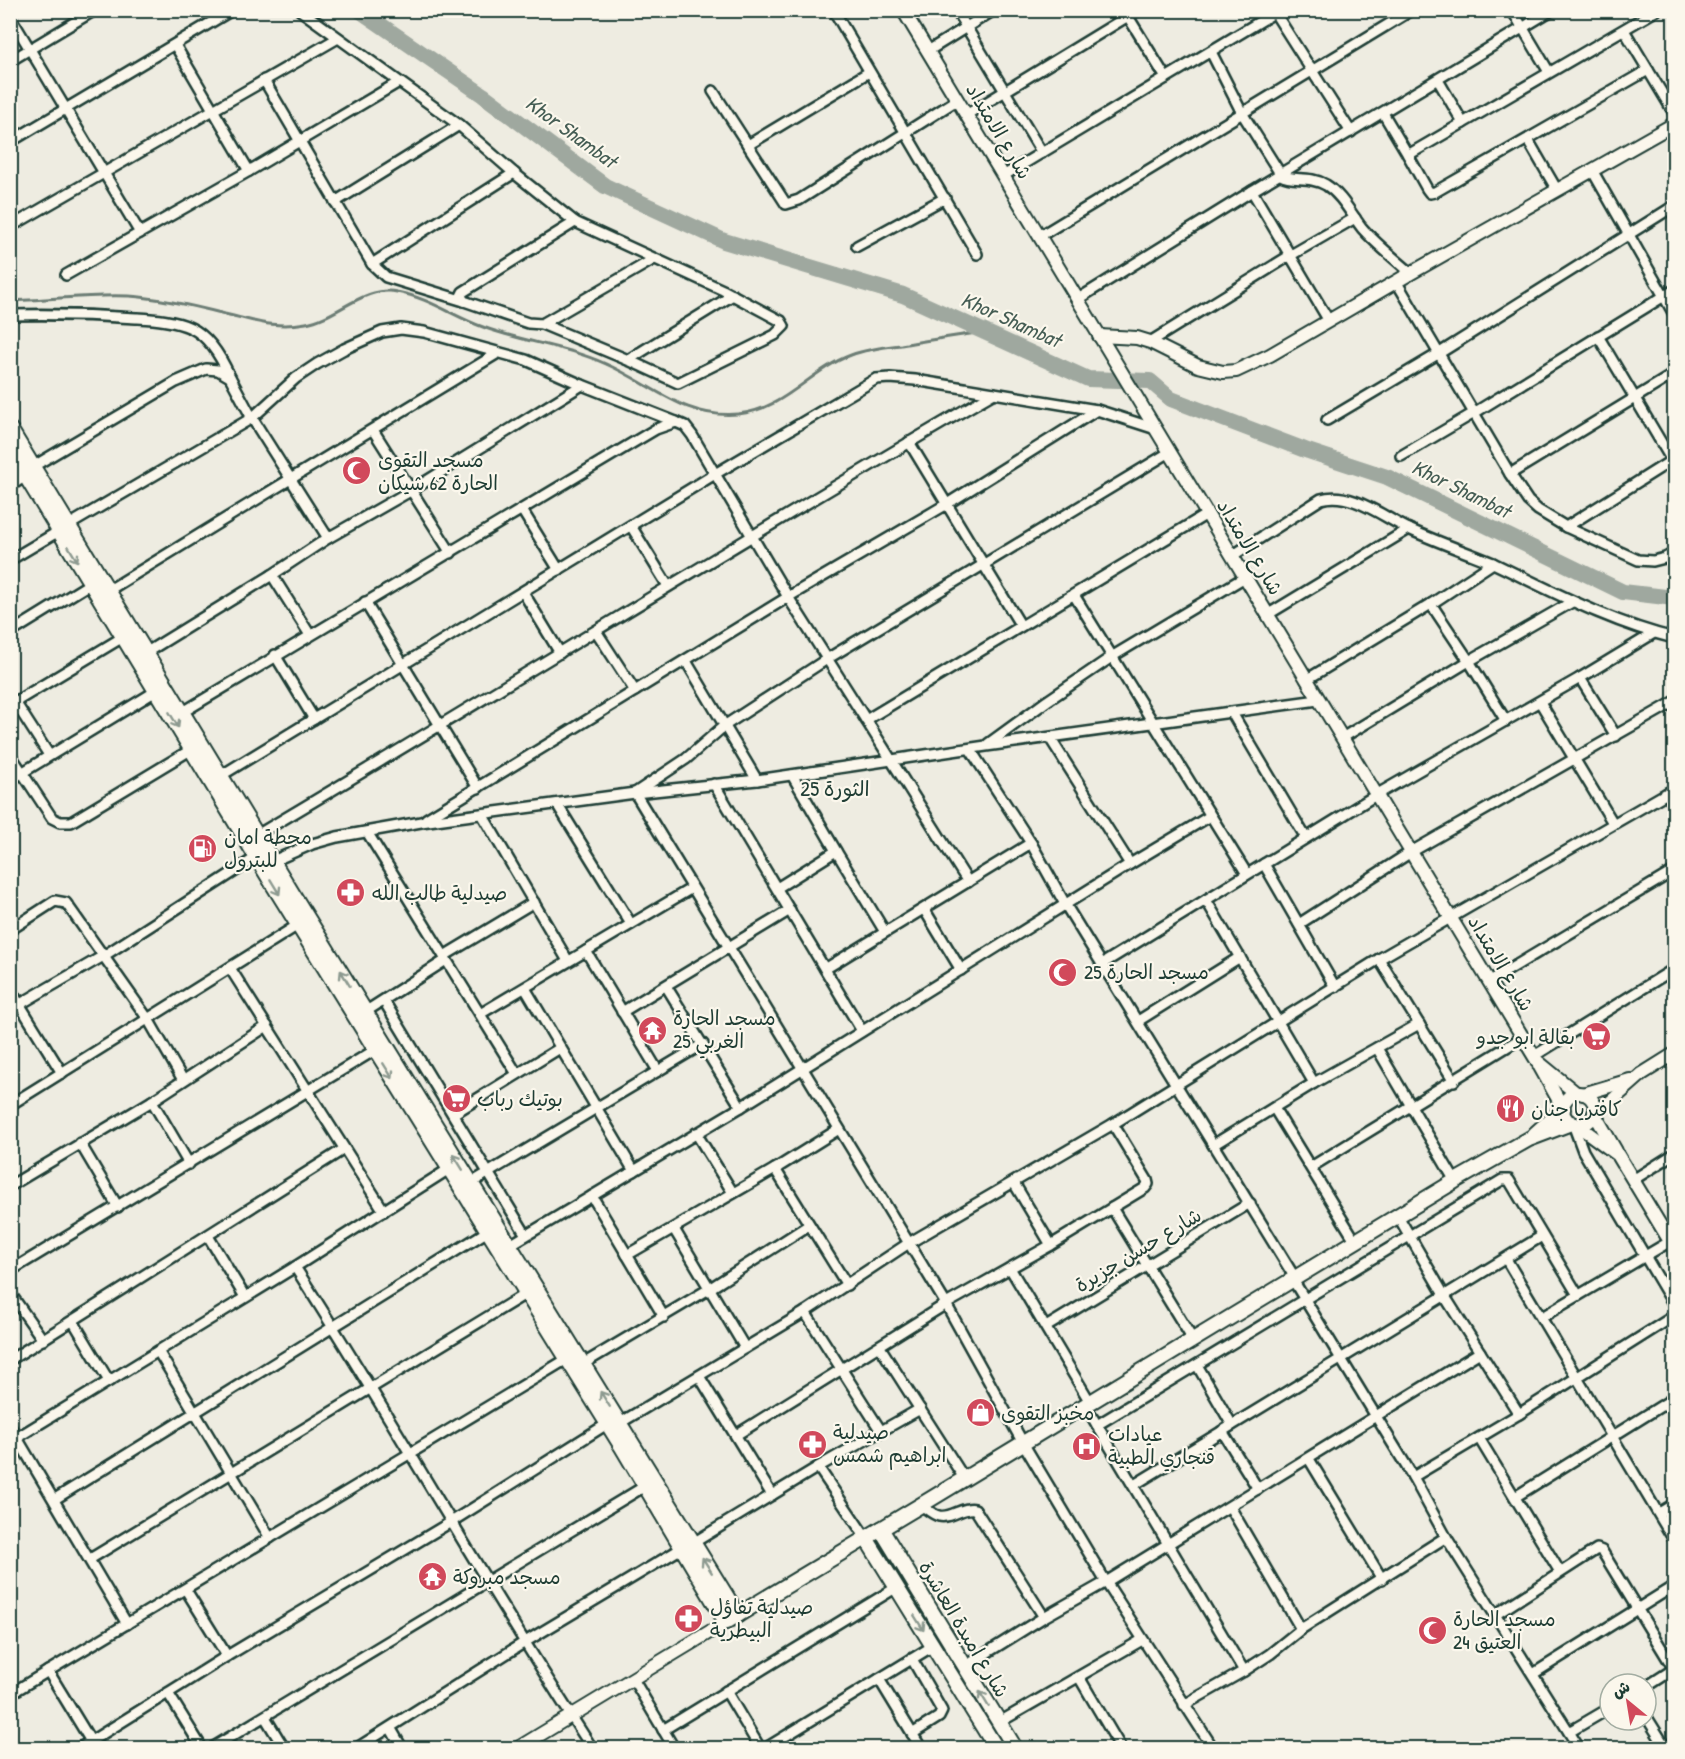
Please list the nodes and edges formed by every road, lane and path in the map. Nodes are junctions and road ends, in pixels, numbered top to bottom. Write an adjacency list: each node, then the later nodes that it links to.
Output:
1 (95, 10): 21 (street)
2 (232, 10): 20 (street)
3 (300, 10): 19 (street)
4 (903, 10): 22 (street, شارع الامتداد)
5 (956, 10): 16 (street)
6 (994, 10): 16 (street)
7 (1138, 10): 14 (street)
8 (1412, 10): 26 (street)
9 (1512, 10): 17 (street)
10 (1552, 10): 17 (street)
11 (1657, 10): 18 (street)
12 (834, 11): 27 (street)
13 (1277, 12): 23 (street); 26 (street)
14 (1126, 14): 29 (street); 34 (street)
15 (10, 16): 21 (street)
16 (967, 27): 22 (street); 34 (street)
17 (1523, 28): 28 (street); 31 (street)
18 (1624, 30): 25 (street); 28 (street)
19 (338, 38): 30 (street); 32 (street)
20 (175, 45): 36 (street); 37 (street)
21 (30, 50): 24 (street); 36 (street)
22 (928, 51): 35 (street, شارع الامتداد)
23 (1211, 52): 29 (street); 38 (street)
24 (10, 61)
25 (1648, 70): 40 (street); 47 (street)
26 (1313, 71): 38 (street); 46 (street)
27 (869, 72): 45 (street); 50 (street)
28 (1549, 72): 42 (street)
29 (1166, 78): 51 (street)
30 (264, 80): 37 (street); 48 (street)
31 (1438, 80): 39 (street); 42 (street)
32 (399, 82): 44 (street); 48 (street)
33 (713, 91): 50 (street)
34 (1006, 91): 41 (street); 51 (street)
35 (957, 100): 41 (street, شارع الامتداد); 45 (street)
36 (66, 109): 49 (street); 55 (street)
37 (213, 110): 54 (street); 55 (street)
38 (1242, 113): 57 (street); 69 (street)
39 (1383, 113): 46 (street); 52 (street)
40 (1674, 113)
41 (966, 115): 58 (street, شارع الامتداد)
42 (1463, 123): 52 (street)
43 (1674, 124): 53 (street)
44 (459, 125): 56 (street); 62 (street)
45 (906, 132): 50 (street); 61 (street)
46 (1351, 132): 57 (street)
47 (1528, 140): 52 (street); 59 (street)
48 (300, 141): 54 (street); 62 (street)
49 (10, 142)
50 (748, 145)
51 (1042, 153): 58 (street)
52 (1408, 155)
53 (1592, 170): 59 (street); 68 (street)
54 (249, 171): 67 (street)
55 (105, 173): 66 (street); 67 (street)
56 (514, 173): 65 (street); 74 (street)
57 (1281, 175): 60 (street); 64 (street)
58 (1003, 176): 69 (street, شارع الامتداد)
59 (1557, 190): 75 (street)
60 (1252, 191): 72 (street); 81 (street)
61 (945, 198): 70 (street); 71 (street)
62 (335, 202): 74 (street)
63 (1674, 206): 68 (street)
64 (1355, 218): 72 (street); 75 (street)
65 (575, 222): 73 (street); 82 (street)
66 (10, 227)
67 (140, 233): 76 (street)
68 (1629, 234): 80 (street); 91 (street)
69 (1040, 236): 81 (street, شارع الامتداد)
70 (857, 246)
71 (977, 254)
72 (1291, 255): 85 (street); 89 (street)
73 (654, 259): 79 (street); 86 (street)
74 (372, 264): 82 (street)
75 (1411, 273): 77 (street)
76 (66, 275)
77 (1396, 281): 85 (street); 91 (street)
78 (1674, 290): 80 (street)
79 (733, 295): 92 (street); 92 (street)
80 (1664, 296): 83 (street); 87 (street)
81 (1078, 299): 88 (street, شارع الامتداد)
82 (464, 301): 86 (street)
83 (1674, 314)
84 (10, 315): 94 (street)
85 (1329, 321): 89 (street)
86 (542, 324): 92 (street)
87 (1598, 336): 97 (street); 99 (street)
88 (1102, 341): 89 (street); 103 (street, شارع الامتداد)
89 (1150, 342)
90 (498, 353): 95 (street); 100 (street); 105 (street)
91 (1438, 354): 99 (street); 101 (street)
92 (628, 360)
93 (1674, 374): 97 (street)
94 (231, 378): 100 (street); 111 (street)
95 (582, 386): 102 (street); 116 (street)
96 (994, 393): 98 (street); 106 (street); 112 (street)
97 (1635, 398): 110 (street); 113 (street)
98 (1098, 410): 103 (street); 117 (street)
99 (1474, 413): 109 (street); 113 (street)
100 (252, 418): 114 (street); 122 (street)
101 (1327, 420)
102 (676, 422): 112 (street); 118 (street)
103 (1155, 427): 108 (street, شارع الامتداد)
104 (10, 429): 111 (main road)
105 (373, 430): 114 (street); 116 (street)
106 (909, 442): 117 (street); 124 (street)
107 (10, 450): 111 (main road)
108 (1170, 452): 119 (street, شارع الامتداد); 131 (street)
109 (1401, 456)
110 (1674, 461): 121 (street)
111 (30, 471): 115 (street); 122 (main road)
112 (715, 474): 120 (street); 124 (street)
113 (1510, 474): 121 (street)
114 (289, 478): 125 (street); 137 (street)
115 (10, 486)
116 (412, 490): 125 (street); 127 (street)
117 (947, 504): 131 (street); 140 (street)
118 (522, 510): 127 (street); 132 (street)
119 (1207, 514): 128 (street, شارع الامتداد); 139 (street)
120 (631, 526): 132 (street); 136 (street)
121 (1566, 527): 126 (street)
122 (64, 528): 129 (street); 135 (main road, one-way to 135); 137 (main road)
123 (1409, 529): 128 (street); 130 (street); 144 (street)
124 (752, 536): 136 (street); 140 (street)
125 (328, 538): 133 (street)
126 (1674, 552)
127 (451, 553): 142 (street)
128 (1232, 556): 134 (street, شارع الامتداد)
129 (10, 560)
130 (1493, 563): 141 (street); 143 (street)
131 (982, 564): 145 (street); 156 (street)
132 (559, 570): 138 (street)
133 (272, 575): 149 (street); 152 (street)
134 (1245, 577): 144 (street, شارع الامتداد); 155 (street)
135 (91, 583): 147 (street); 150 (main road)
136 (668, 586): 146 (street)
137 (109, 590): 152 (main road)
138 (523, 592): 153 (street); 159 (street)
139 (1074, 595): 145 (street); 155 (street)
140 (788, 597): 156 (street); 157 (street)
141 (1572, 602): 148 (street); 158 (street)
142 (365, 603): 149 (street); 159 (street)
143 (1431, 604): 158 (street); 161 (street)
144 (1267, 615): 161 (street, شارع الامتداد)
145 (1021, 626): 171 (street)
146 (596, 631): 153 (street); 163 (street)
147 (10, 633)
148 (1654, 633): 151 (street); 160 (street)
149 (310, 635): 154 (street)
150 (123, 637): 162 (main road); 167 (street)
151 (1674, 638)
152 (147, 652): 168 (main road)
153 (560, 653): 174 (street)
154 (275, 655): 168 (street); 170 (street)
155 (1113, 656): 172 (street); 179 (street)
156 (827, 659): 171 (street); 175 (street)
157 (686, 661): 163 (street); 175 (street)
158 (1469, 661): 173 (street); 178 (street)
159 (403, 664): 170 (street); 174 (street)
160 (1580, 678): 165 (street); 176 (street)
161 (1306, 680): 164 (street, شارع الامتداد)
162 (156, 691): 180 (main road, one-way to 180); 183 (street)
163 (635, 691): 192 (street)
164 (1318, 700): 169 (street); 178 (street, شارع الامتداد)
165 (1540, 702): 173 (street); 184 (street)
166 (1674, 702): 176 (street)
167 (13, 704): 183 (street)
168 (183, 712): 187 (main road)
169 (1232, 713): 172 (street); 204 (street)
170 (314, 718): 187 (street)
171 (866, 720): 185 (street)
172 (1155, 722): 177 (street); 199 (street)
173 (1506, 722): 195 (street)
174 (441, 726): 192 (street); 203 (street)
175 (724, 726): 190 (street); 194 (street)
176 (1616, 736): 184 (street)
177 (1050, 738): 179 (street); 210 (street)
178 (1342, 738): 195 (street, شارع الامتداد)
179 (986, 746): 181 (street)
180 (192, 749): 186 (street); 208 (main road)
181 (969, 749): 185 (street); 205 (street)
182 (10, 754): 186 (street)
183 (50, 755): 186 (street)
184 (1575, 760): 201 (street); 207 (street)
185 (893, 761): 188 (street); 214 (street)
186 (22, 773): 189 (street)
187 (222, 775): 203 (main road)
188 (792, 776): 190 (street); 206 (street)
189 (10, 780)
190 (757, 780): 191 (street)
191 (714, 784): 194 (street); 216 (street)
192 (478, 788): 200 (street)
193 (1671, 791): 197 (street); 201 (street)
194 (635, 794): 196 (street); 215 (street)
195 (1376, 795): 204 (street); 207 (street, شارع الامتداد)
196 (557, 804): 198 (street); 223 (street)
197 (1674, 805)
198 (482, 814): 200 (street); 218 (street)
199 (1210, 816): 210 (street); 213 (street)
200 (421, 822): 202 (street)
201 (1613, 823): 222 (street)
202 (367, 832): 209 (street); 232 (street)
203 (257, 835): 209 (main road)
204 (1306, 838): 211 (street)
205 (1031, 843): 214 (street); 219 (street)
206 (836, 851): 216 (street); 227 (street)
207 (1412, 852): 222 (street, شارع الامتداد); 224 (street)
208 (257, 857): 225 (main road, one-way to 225); 230 (street)
209 (273, 861): 248 (main road, one-way to 209)
210 (1130, 864): 219 (street)
211 (1264, 864): 213 (street); 224 (street)
212 (1674, 871): 240 (street)
213 (1247, 874): 217 (street)
214 (968, 882): 220 (street)
215 (692, 888): 223 (street); 228 (street)
216 (777, 888): 221 (street)
217 (1206, 900): 231 (street); 235 (street)
218 (534, 902): 232 (street); 234 (street)
219 (1065, 904): 235 (street); 239 (street)
220 (924, 909): 227 (street); 239 (street)
221 (790, 910): 228 (street); 237 (street)
222 (1452, 917): 233 (street); 240 (street, شارع الامتداد)
223 (631, 924): 229 (street)
224 (1299, 924): 242 (street)
225 (298, 925): 236 (street); 261 (main road)
226 (10, 930): 230 (street)
227 (885, 932): 237 (street)
228 (728, 947): 241 (street); 264 (street)
229 (586, 951): 234 (street); 249 (street)
230 (105, 955): 246 (street); 251 (street)
231 (1240, 957): 252 (street); 253 (street)
232 (445, 958): 245 (street); 250 (street)
233 (1379, 959): 242 (street); 254 (street)
234 (568, 961): 243 (street)
235 (1102, 964): 252 (street)
236 (230, 968): 251 (street); 255 (street)
237 (825, 969): 256 (street)
238 (1674, 969): 263 (street)
239 (961, 970): 256 (street)
240 (1490, 981): 257 (street, شارع الامتداد)
241 (666, 986): 249 (street); 258 (street)
242 (1335, 987): 253 (street)
243 (525, 988): 250 (street); 259 (street)
244 (10, 989): 246 (street)
245 (384, 1001): 248 (street); 283 (street)
246 (20, 1003): 247 (street); 266 (street)
247 (10, 1010)
248 (365, 1012): 302 (main road, one-way to 248)
249 (622, 1012): 265 (street)
250 (480, 1014): 267 (street)
251 (148, 1019): 266 (street); 269 (street)
252 (1138, 1021): 272 (street)
253 (1278, 1021): 271 (street); 272 (street)
254 (1419, 1024): 260 (street); 270 (street)
255 (267, 1026): 269 (street); 273 (street)
256 (862, 1031): 264 (street)
257 (1523, 1037): 263 (street, شارع الامتداد); 270 (street)
258 (703, 1044): 265 (street); 277 (street)
259 (560, 1048): 267 (street); 279 (street)
260 (1377, 1048): 271 (street); 278 (street)
261 (375, 1050): 273 (street); 296 (main road, one-way to 296)
262 (1674, 1054): 268 (street)
263 (1536, 1058): 274 (street, شارع الامتداد); 281 (street)
264 (802, 1069): 277 (street); 286 (street)
265 (658, 1071): 279 (street)
266 (62, 1073): 276 (street)
267 (517, 1074): 283 (street)
268 (1642, 1074): 274 (street); 282 (street)
269 (183, 1080): 275 (street)
270 (1454, 1081): 278 (street)
271 (1314, 1083): 280 (street)
272 (1177, 1084): 284 (street); 290 (street)
273 (308, 1092): 291 (street); 294 (street)
274 (1580, 1093): 281 (street); 282 (street)
275 (152, 1101): 289 (street); 294 (street)
276 (10, 1105)
277 (741, 1107): 287 (street)
278 (1412, 1107): 295 (street); 301 (street)
279 (596, 1108): 298 (street); 299 (street)
280 (1274, 1108): 290 (street); 295 (street)
281 (1563, 1108): 285 (street); 288 (main road)
282 (1594, 1112): 285 (street); 293 (street)
283 (453, 1114): 299 (street)
284 (1113, 1124): 303 (street); 309 (street)
285 (1574, 1124): 288 (main road); 293 (street); 325 (street)
286 (839, 1129): 297 (street); 320 (street)
287 (696, 1133): 298 (street); 305 (street)
288 (1529, 1139): 301 (main road)
289 (80, 1143): 304 (street); 308 (street)
290 (1213, 1144): 307 (street)
291 (344, 1149): 310 (street); 316 (street)
292 (1674, 1154): 300 (street)
293 (1618, 1155): 300 (street)
294 (189, 1164): 308 (street)
295 (1311, 1167): 319 (street)
296 (449, 1169): 310 (street); 314 (main road)
297 (775, 1169): 305 (street); 312 (street)
298 (634, 1171): 306 (street)
299 (488, 1173): 302 (street); 315 (street)
300 (1633, 1180): 321 (street)
301 (1455, 1181): 311 (main road)
302 (471, 1183): 322 (main road)
303 (1014, 1183): 320 (street); 323 (street)
304 (10, 1186)
305 (733, 1193): 313 (street)
306 (592, 1196): 315 (street); 324 (street)
307 (1250, 1203): 327 (street, شارع حسن جزيرة); 331 (street)
308 (118, 1207): 330 (street)
309 (1112, 1208): 323 (street); 327 (street)
310 (384, 1211): 328 (street)
311 (1398, 1216): 317 (street); 319 (main road)
312 (809, 1225): 332 (street); 333 (street)
313 (674, 1229): 324 (street); 333 (street)
314 (488, 1231): 335 (main road); 347 (street)
315 (526, 1235): 322 (street)
316 (208, 1236): 338 (street); 346 (street)
317 (1410, 1236): 318 (street); 336 (street); 339 (street)
318 (1542, 1236): 326 (street); 337 (street)
319 (1356, 1242): 331 (main road)
320 (909, 1243): 332 (street); 340 (street)
321 (1673, 1243): 325 (street)
322 (510, 1245): 358 (main road)
323 (1051, 1245): 329 (street)
324 (627, 1255): 344 (street)
325 (1644, 1256): 337 (street); 341 (street)
326 (1506, 1259): 336 (street); 345 (street)
327 (1148, 1266): 348 (street, شارع حسن جزيرة); 350 (street)
328 (295, 1267): 338 (street); 347 (street)
329 (1010, 1268): 340 (street); 348 (street)
330 (10, 1271)
331 (1294, 1279): 339 (street); 350 (main road)
332 (847, 1285): 342 (street)
333 (709, 1289): 344 (street); 352 (street)
334 (10, 1293): 349 (street)
335 (527, 1293): 356 (main road); 364 (street)
336 (1444, 1295): 354 (street); 355 (street)
337 (1578, 1295): 345 (street)
338 (245, 1297): 353 (street)
339 (1305, 1300): 355 (street); 359 (street)
340 (946, 1304): 351 (street); 381 (street)
341 (1674, 1305)
342 (804, 1312): 352 (street); 360 (street)
343 (1674, 1316): 362 (street)
344 (664, 1317): 358 (street)
345 (1542, 1317): 362 (street)
346 (74, 1322): 349 (street); 363 (street)
347 (333, 1326): 364 (street); 368 (street)
348 (1046, 1327): 366 (street)
349 (43, 1340): 357 (street)
350 (1192, 1340): 366 (main road)
351 (880, 1347): 360 (street); 367 (street)
352 (745, 1348): 361 (street)
353 (158, 1351): 363 (street); 368 (street)
354 (1480, 1352): 369 (street); 370 (street)
355 (1340, 1358): 370 (street); 373 (street)
356 (567, 1359): 371 (main road); 382 (street)
357 (10, 1360)
358 (584, 1364): 371 (main road, one-way to 358)
359 (1197, 1365): 372 (street); 373 (street)
360 (842, 1370): 375 (street); 377 (street)
361 (699, 1376): 371 (street); 377 (street)
362 (1578, 1377): 369 (street); 379 (street)
363 (109, 1381): 378 (street)
364 (372, 1389): 382 (street); 385 (street)
365 (1674, 1398): 379 (street)
366 (1088, 1403): 372 (street); 381 (main road)
367 (920, 1408): 375 (street); 387 (street)
368 (196, 1413): 385 (street); 393 (street)
369 (1520, 1414): 380 (street)
370 (1376, 1416): 383 (street); 386 (street)
371 (614, 1423): 389 (main road); 398 (street); 405 (main road)
372 (1097, 1425): 388 (street)
373 (1232, 1425): 376 (street)
374 (10, 1426): 378 (street)
375 (881, 1431): 384 (street)
376 (1222, 1431): 388 (street); 390 (street)
377 (736, 1435): 391 (street)
378 (18, 1437): 393 (street)
379 (1614, 1437): 392 (street); 397 (street)
380 (1479, 1438): 386 (street); 392 (street)
381 (1023, 1443): 387 (main road); 411 (street)
382 (411, 1454): 398 (street); 401 (street)
383 (1309, 1459): 390 (street); 410 (street)
384 (818, 1467): 391 (street); 402 (street)
385 (232, 1473): 401 (street); 407 (street)
386 (1413, 1477): 400 (street)
387 (964, 1478): 395 (main road)
388 (1134, 1485): 404 (street)
389 (645, 1486): 405 (main road); 412 (street)
390 (1258, 1489): 396 (street)
391 (772, 1495): 405 (street)
392 (1515, 1497): 409 (street)
393 (55, 1499): 407 (street)
394 (1674, 1504): 397 (street)
395 (921, 1505): 399 (main road); 418 (street)
396 (1230, 1507): 404 (street); 421 (street)
397 (1659, 1513): 403 (street)
398 (451, 1522): 412 (street); 425 (street)
399 (881, 1528): 402 (main road); 406 (main road, شارع امبدة العاشرة)
400 (1446, 1537): 410 (street); 417 (street)
401 (270, 1538): 415 (street)
402 (866, 1538): 408 (main road, شارع امبدة العاشرة); 419 (main road)
403 (1674, 1540)
404 (1169, 1544): 411 (street); 430 (street)
405 (687, 1546): 419 (main road); 423 (street)
406 (897, 1555): 408 (main road); 427 (main road, شارع امبدة العاشرة)
407 (90, 1560): 420 (street)
408 (882, 1563): 414 (main road, شارع امبدة العاشرة)
409 (1560, 1572): 416 (street); 417 (street)
410 (1382, 1579): 421 (street)
411 (1106, 1582): 418 (street); 422 (street)
412 (488, 1583): 423 (street); 442 (street)
413 (1674, 1586): 416 (street)
414 (897, 1587): 424 (main road, شارع امبدة العاشرة, one-way to 424); 436 (street)
415 (186, 1590): 420 (street); 425 (street)
416 (1637, 1609): 428 (street); 431 (street)
417 (1495, 1615): 431 (street)
418 (1044, 1617): 427 (street)
419 (732, 1618): 433 (street)
420 (127, 1624): 429 (street)
421 (1301, 1629): 430 (street)
422 (1142, 1640): 432 (street); 439 (street)
423 (525, 1642): 441 (street); 444 (street)
424 (933, 1646): 426 (street); 462 (main road, شارع امبدة العاشرة)
425 (227, 1656): 437 (street)
426 (912, 1659): 434 (street); 448 (street)
427 (964, 1667): 443 (main road, شارع امبدة العاشرة, one-way to 427)
428 (1674, 1669): 435 (street)
429 (48, 1671): 438 (street); 449 (street)
430 (1244, 1671): 439 (street)
431 (1533, 1674): 446 (street)
432 (1079, 1677): 443 (street); 464 (street)
433 (633, 1679): 441 (street); 445 (street)
434 (879, 1679): 448 (street); 460 (street)
435 (1658, 1679)
436 (726, 1691): 445 (street); 459 (street)
437 (168, 1693): 449 (street); 451 (street)
438 (10, 1694)
439 (1184, 1705): 465 (street)
440 (1598, 1715): 446 (street)
441 (571, 1716): 456 (street); 457 (street)
442 (265, 1717): 452 (street); 453 (street)
443 (999, 1723): 463 (main road, شارع امبدة العاشرة)
444 (391, 1729): 454 (street); 455 (street)
445 (663, 1730): 458 (street)
446 (1569, 1732): 466 (street)
447 (1656, 1732): 467 (street)
448 (912, 1734): 461 (street)
449 (93, 1745): 450 (street)
450 (80, 1749)
451 (202, 1749)
452 (212, 1749)
453 (284, 1749)
454 (357, 1749)
455 (402, 1749)
456 (518, 1749)
457 (592, 1749)
458 (674, 1749)
459 (760, 1749)
460 (766, 1749)
461 (921, 1749)
462 (996, 1749)
463 (1014, 1749)
464 (1121, 1749)
465 (1213, 1749)
466 (1579, 1749)
467 (1666, 1749)

